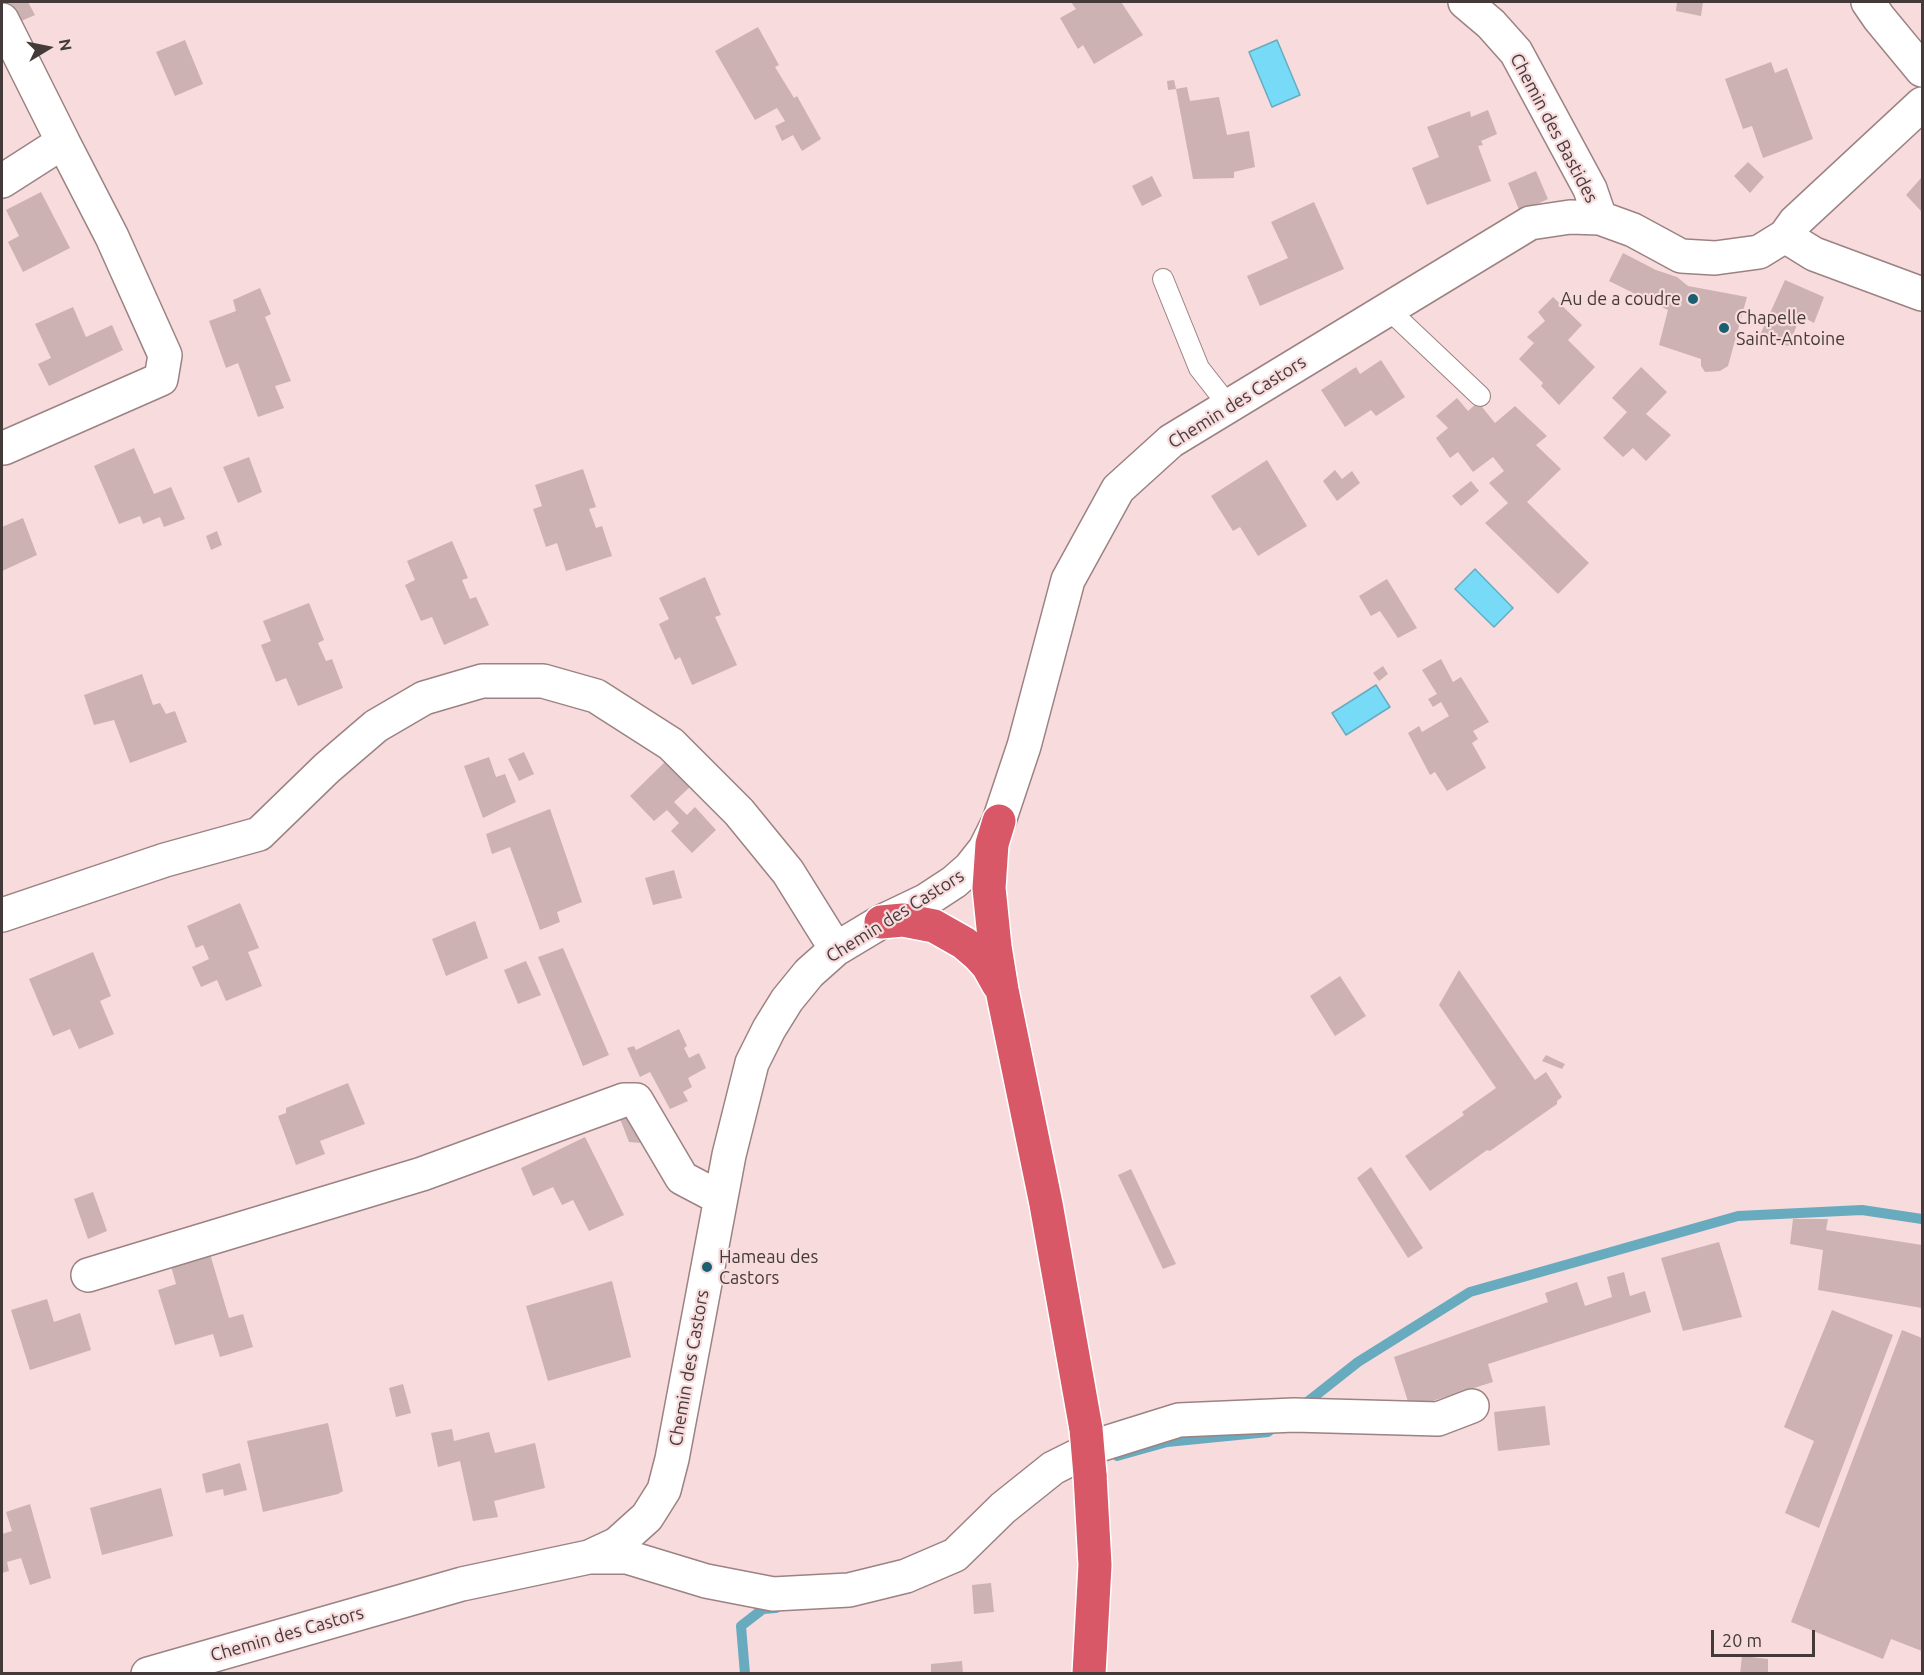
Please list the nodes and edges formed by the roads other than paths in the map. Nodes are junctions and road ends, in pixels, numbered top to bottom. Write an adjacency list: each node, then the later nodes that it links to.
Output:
1 (1465, 2): 8 (street, Chemin des Bastides)
2 (1868, 2): 4 (street)
3 (2, 20): 6 (street)
4 (1923, 70)
5 (1923, 104): 9 (street, Chemin des Bastides)
6 (63, 142): 7 (street); 15 (street)
7 (2, 181)
8 (1600, 218): 9 (street, Chemin des Bastides); 12 (street, Chemin des Castors)
9 (1785, 236): 11 (street)
10 (1163, 279): 14 (lane)
11 (1923, 294)
12 (1388, 309): 13 (lane); 14 (street, Chemin des Castors)
13 (1480, 396)
14 (1228, 405): 16 (street, Chemin des Castors)
15 (4, 448)
16 (999, 821): 18 (street, Chemin des Castors); 20 (highway)
17 (2, 915): 19 (street)
18 (881, 922): 19 (street, Chemin des Castors); 20 (highway)
19 (836, 948): 21 (street, Chemin des Castors)
20 (1002, 990): 26 (highway, bridge)
21 (720, 1198): 22 (street); 24 (street, Chemin des Castors)
22 (88, 1275)
23 (1472, 1406): 24 (street)
24 (589, 1557): 25 (street, Chemin des Castors)
25 (148, 1674)
26 (1089, 1674)

